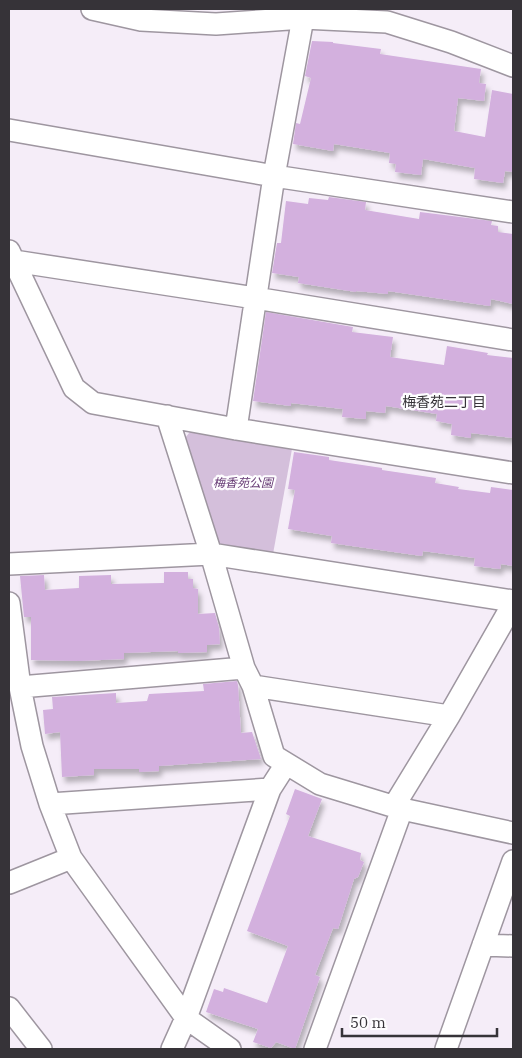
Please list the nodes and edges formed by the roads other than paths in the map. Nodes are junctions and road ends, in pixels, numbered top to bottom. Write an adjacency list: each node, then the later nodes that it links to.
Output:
1 (92, 9): 2 (street)
2 (303, 18): 3 (street); 5 (street)
3 (513, 66)
4 (9, 130): 5 (street)
5 (274, 176): 6 (street); 8 (street)
6 (513, 212)
7 (11, 256): 8 (street); 10 (street)
8 (255, 298): 9 (street); 11 (street)
9 (513, 340)
10 (167, 416): 11 (street); 13 (street)
11 (236, 429): 12 (street)
12 (513, 472)
13 (211, 554): 14 (street); 16 (street); 17 (street)
14 (9, 564)
15 (9, 603): 19 (street)
16 (513, 603): 20 (street)
17 (244, 668): 18 (street); 19 (street)
18 (253, 686): 20 (street); 21 (street)
19 (20, 687): 23 (street)
20 (450, 716): 24 (street)
21 (286, 764): 22 (street); 24 (street)
22 (270, 789): 23 (street); 32 (street)
23 (50, 804): 26 (street)
24 (398, 807): 25 (street); 36 (street)
25 (513, 833)
26 (71, 858): 28 (street); 32 (street)
27 (513, 861): 29 (street)
28 (9, 883)
29 (482, 946): 30 (street); 37 (street)
30 (513, 946)
31 (9, 1008): 33 (street)
32 (186, 1018): 34 (street); 35 (street)
33 (41, 1049)
34 (172, 1049)
35 (230, 1049)
36 (315, 1049)
37 (446, 1049)

